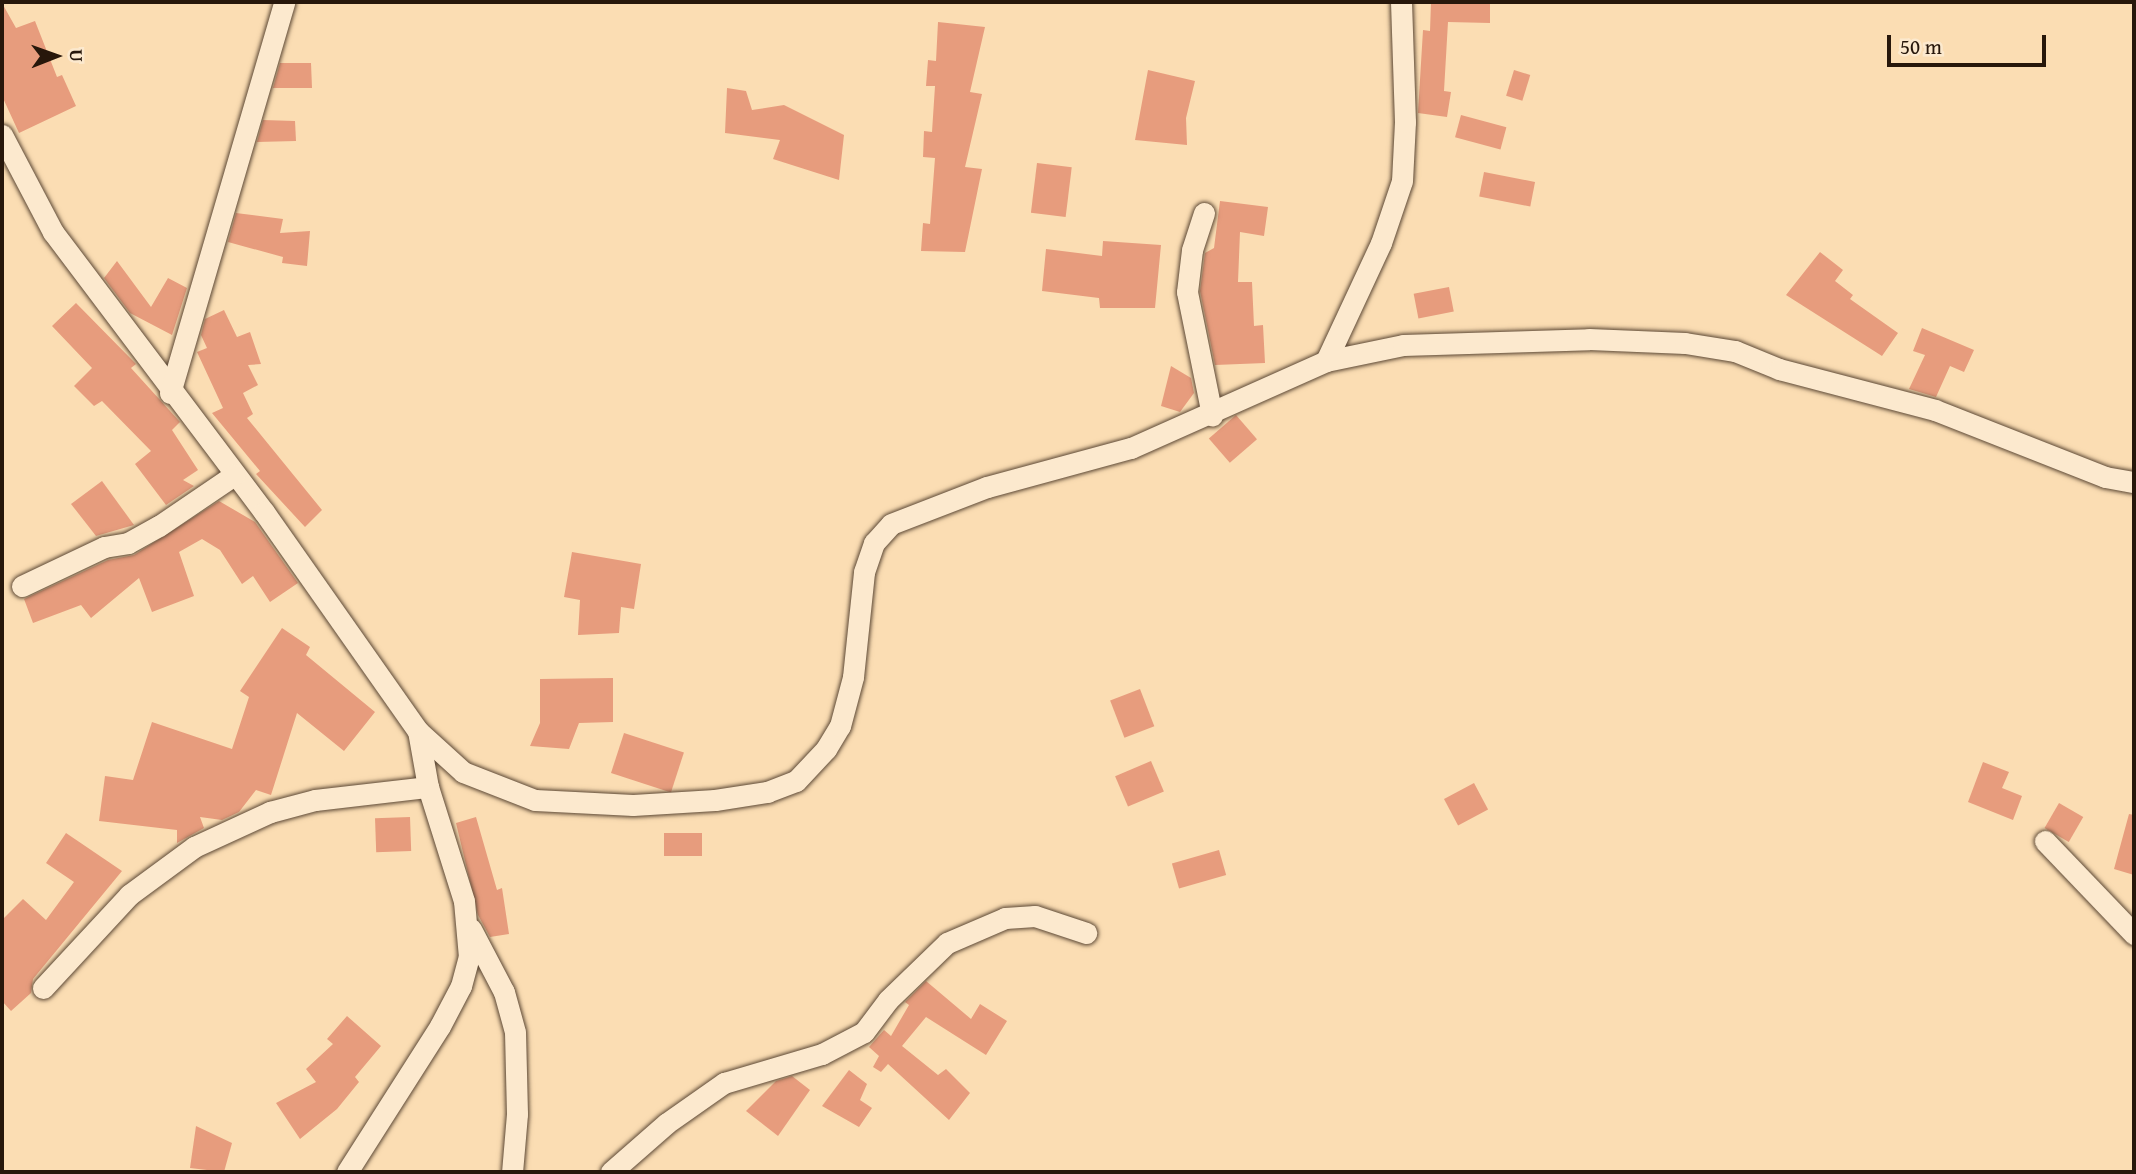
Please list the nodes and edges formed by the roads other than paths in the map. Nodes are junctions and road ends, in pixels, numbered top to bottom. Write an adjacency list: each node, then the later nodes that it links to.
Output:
1 (284, 2): 6 (street)
2 (1401, 2): 5 (street)
3 (2, 135): 6 (street)
4 (1204, 213): 7 (street)
5 (1326, 361): 7 (street); 9 (street)
6 (170, 393): 8 (street)
7 (1212, 415): 11 (street)
8 (234, 475): 10 (street); 11 (street)
9 (2134, 482)
10 (22, 586)
11 (418, 731): 12 (street)
12 (428, 787): 14 (street); 17 (street)
13 (2045, 841): 16 (street)
14 (469, 923): 18 (street); 19 (street)
15 (1086, 933): 20 (street)
16 (2134, 934)
17 (43, 988)
18 (347, 1172)
19 (512, 1172)
20 (611, 1172)

